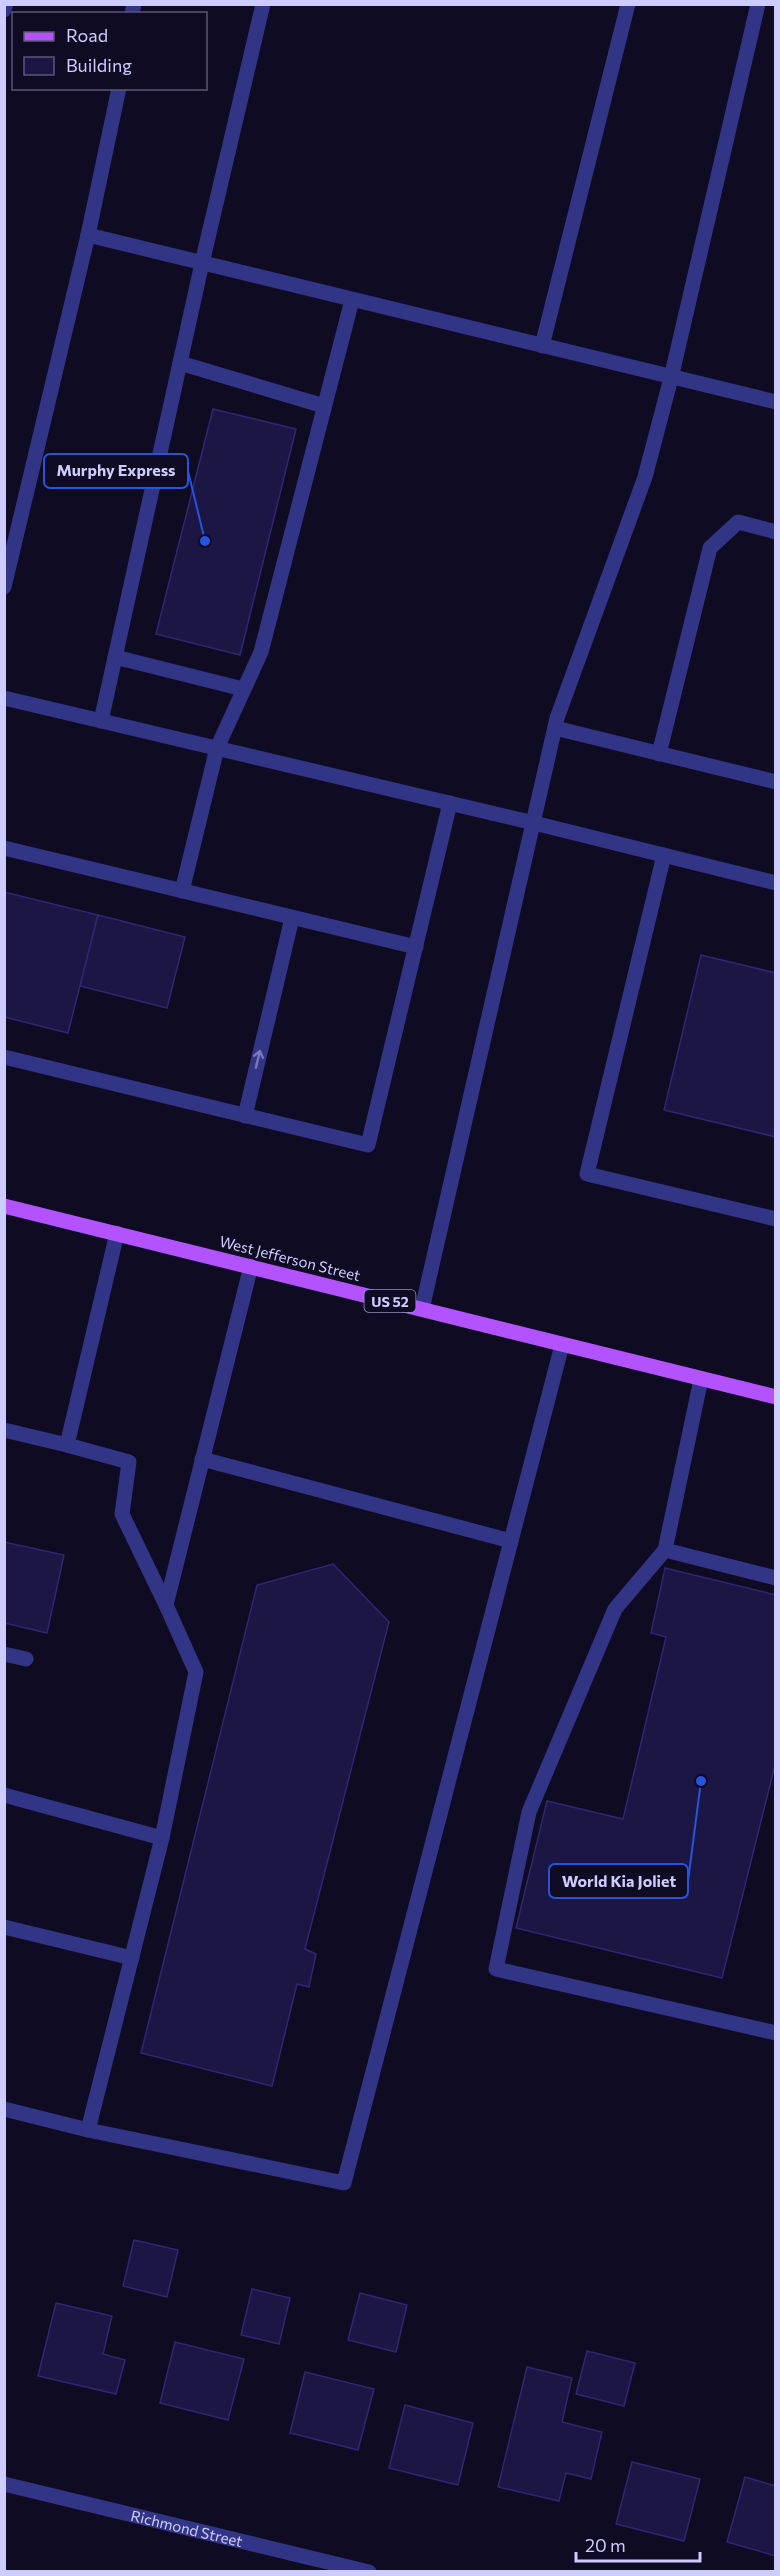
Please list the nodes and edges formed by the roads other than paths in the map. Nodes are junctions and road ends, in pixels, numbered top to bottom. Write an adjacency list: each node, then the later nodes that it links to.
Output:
1 (6, 4): 5 (street)
2 (263, 4): 8 (street)
3 (628, 4): 10 (street)
4 (758, 4): 12 (street)
5 (4, 10)
6 (119, 90): 7 (street)
7 (88, 235): 8 (street); 16 (street)
8 (202, 263): 9 (street); 11 (street)
9 (352, 300): 10 (street); 14 (street)
10 (542, 346): 12 (street)
11 (180, 363): 14 (street); 17 (street)
12 (671, 378): 13 (street); 21 (street)
13 (776, 402)
14 (324, 406): 18 (street)
15 (776, 531): 23 (street)
16 (4, 587)
17 (115, 657): 18 (street); 20 (street)
18 (243, 689): 22 (street)
19 (4, 698): 20 (street)
20 (101, 721): 22 (street)
21 (555, 728): 23 (street); 26 (street)
22 (217, 748): 25 (street); 30 (street)
23 (659, 754): 24 (street)
24 (776, 782)
25 (450, 803): 26 (street); 32 (street)
26 (534, 823): 28 (street); 39 (street)
27 (4, 848): 30 (street)
28 (664, 855): 29 (street); 36 (street)
29 (776, 883)
30 (182, 891): 31 (street)
31 (292, 918): 32 (street); 34 (street, one-way to 31)
32 (416, 947): 34 (street)
33 (4, 1058): 34 (street)
34 (244, 1116)
35 (4, 1206): 37 (main road, West Jefferson Street / US 52)
36 (776, 1219)
37 (117, 1233): 38 (main road, West Jefferson Street / US 52); 44 (street)
38 (251, 1266): 39 (main road, West Jefferson Street / US 52); 45 (street)
39 (422, 1309): 40 (main road, West Jefferson Street / US 52)
40 (562, 1345): 41 (main road, West Jefferson Street / US 52); 46 (street)
41 (701, 1379): 42 (main road, West Jefferson Street / US 52); 47 (street)
42 (776, 1397)
43 (4, 1430): 44 (street)
44 (67, 1445): 49 (street)
45 (202, 1460): 46 (street); 49 (street)
46 (511, 1541): 58 (street)
47 (665, 1550): 48 (street); 56 (street)
48 (776, 1578)
49 (166, 1605): 53 (street)
50 (4, 1654): 51 (street)
51 (26, 1659)
52 (4, 1795): 53 (street)
53 (162, 1838): 55 (street)
54 (4, 1927): 55 (street)
55 (132, 1958): 58 (street)
56 (776, 2033)
57 (4, 2109): 58 (street)
58 (88, 2130)
59 (4, 2484): 60 (street, Richmond Street)
60 (323, 2566): 61 (street, Richmond Street)
61 (369, 2571)

